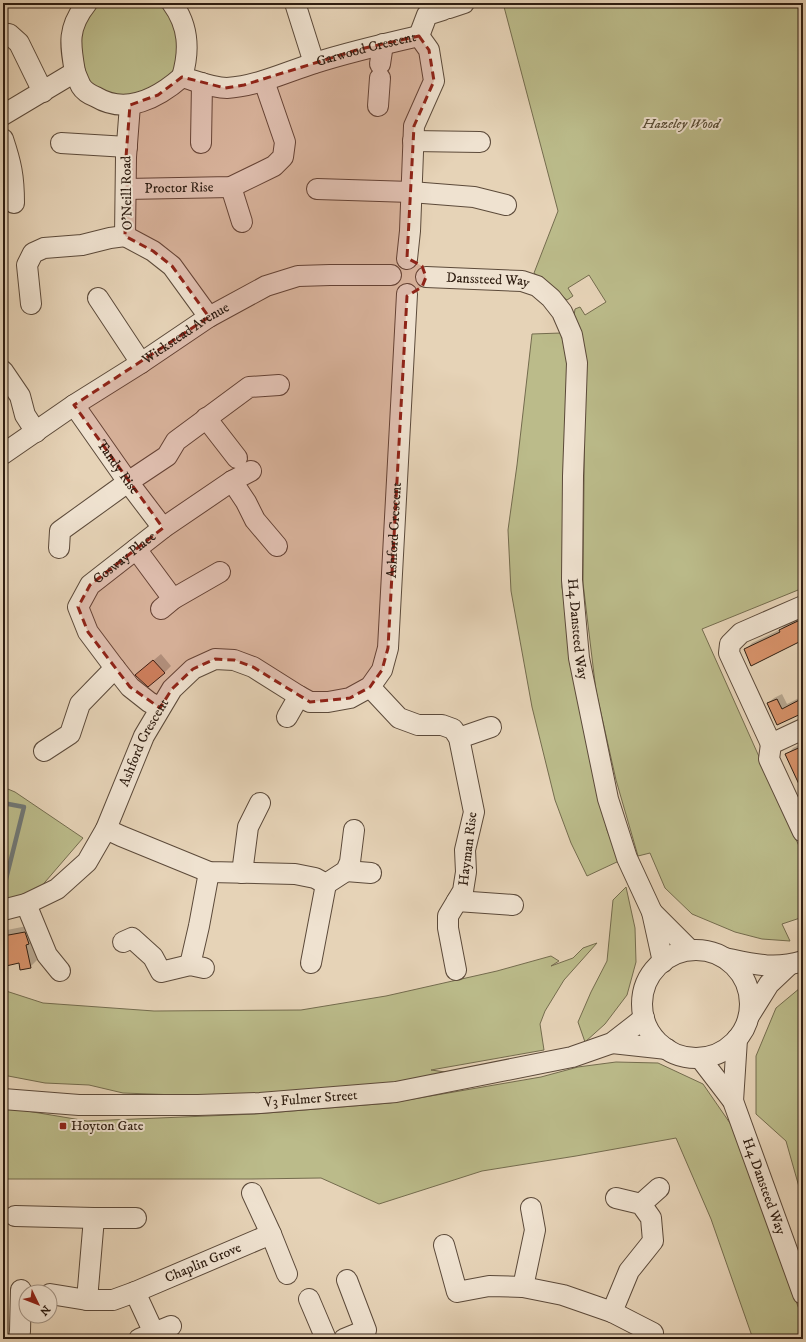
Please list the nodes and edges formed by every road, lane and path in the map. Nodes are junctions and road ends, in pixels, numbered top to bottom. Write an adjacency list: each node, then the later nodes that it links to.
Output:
1 (86, 3): 9 (street)
2 (172, 3): 10 (street)
3 (295, 3): 8 (street)
4 (452, 7): 6 (street)
5 (3, 33): 13 (street)
6 (419, 36): 7 (street, Garwood Crescent); 18 (street, Garwood Crescent)
7 (383, 44): 8 (street, Garwood Crescent); 15 (street)
8 (314, 63): 11 (street, Garwood Crescent)
9 (75, 72): 13 (street); 14 (street)
10 (182, 77): 12 (street, Garwood Crescent); 14 (street)
11 (264, 81): 12 (street, Garwood Crescent); 23 (street, Proctor Rise)
12 (202, 83): 21 (street)
13 (42, 92): 16 (street)
14 (130, 105): 22 (street, O'Neill Road)
15 (378, 106)
16 (3, 115)
17 (3, 139): 27 (street)
18 (413, 141): 20 (street); 26 (street, Garwood Crescent)
19 (61, 142): 22 (street)
20 (480, 142)
21 (201, 143)
22 (127, 147): 24 (street, O'Neill Road)
23 (231, 187): 24 (street, Proctor Rise); 29 (street, Proctor Rise)
24 (126, 189): 30 (street, O'Neill Road)
25 (317, 189): 26 (street)
26 (411, 192): 28 (street); 31 (street, Garwood Crescent)
27 (14, 203)
28 (506, 205)
29 (242, 222)
30 (125, 236): 36 (street); 37 (street, O'Neill Road)
31 (407, 259): 32 (street); 33 (street)
32 (391, 275): 34 (street); 37 (street, Wickstead Avenue)
33 (426, 277): 34 (street); 38 (street, Danssteed Way)
34 (407, 294): 55 (street, Ashford Crescent)
35 (98, 298): 39 (street)
36 (31, 304)
37 (208, 317): 39 (street, Wickstead Avenue)
38 (572, 335): 77 (street, H4 Dansteed Way)
39 (141, 363): 42 (street, Wickstead Avenue)
40 (3, 371): 44 (street)
41 (279, 385): 43 (street)
42 (74, 405): 44 (street, Wickstead Avenue); 47 (street, Tandy Rise)
43 (206, 418): 46 (street, Cosway Place); 47 (street)
44 (36, 432): 45 (street, Wickstead Avenue)
45 (3, 454)
46 (232, 481): 48 (street, Cosway Place); 49 (street)
47 (128, 482): 48 (street, Tandy Rise); 50 (street)
48 (163, 528): 51 (street, Cosway Place)
49 (277, 546)
50 (59, 548)
51 (136, 549): 52 (street); 54 (street, Cosway Place)
52 (220, 572)
53 (803, 606): 62 (street)
54 (115, 668): 57 (street, Cosway Place); 63 (street)
55 (370, 687): 56 (street, Ashford Crescent); 61 (street)
56 (299, 696): 57 (street, Ashford Crescent); 58 (street)
57 (160, 708): 65 (street, Ashford Crescent)
58 (288, 717)
59 (491, 727): 61 (street)
60 (803, 729): 62 (street)
61 (459, 738): 73 (street, Hayman Rise)
62 (771, 744): 67 (street)
63 (44, 751)
64 (260, 802): 70 (street)
65 (106, 829): 68 (street); 74 (street, Ashford Crescent)
66 (354, 830): 69 (street)
67 (803, 832)
68 (209, 872): 70 (street); 78 (street)
69 (346, 872): 71 (street); 72 (street)
70 (242, 873): 72 (street)
71 (371, 873)
72 (326, 884): 82 (street)
73 (457, 901): 75 (street, Hayman Rise); 84 (street, Hayman Rise)
74 (26, 904): 76 (street, Ashford Crescent); 85 (street)
75 (513, 905)
76 (3, 910)
77 (652, 912): 79 (street, H4 Dansteed Way); 81 (street, H4 Dansteed Way)
78 (123, 942)
79 (690, 950): 80 (street); 81 (street)
80 (724, 958): 83 (street); 86 (street)
81 (663, 962): 87 (street)
82 (311, 964)
83 (796, 964): 86 (street)
84 (456, 970)
85 (60, 971)
86 (749, 1017): 88 (street)
87 (644, 1018): 89 (street, V3 Fulmer Street); 90 (street)
88 (737, 1039): 91 (street); 93 (street, H4 Dansteed Way)
89 (612, 1043): 90 (street, V3 Fulmer Street); 92 (street, V3 Fulmer Street)
90 (667, 1049): 91 (street)
91 (700, 1058): 93 (street, H4 Dansteed Way)
92 (5, 1100)
93 (733, 1101): 108 (street, H4 Dansteed Way)
94 (659, 1188): 97 (street)
95 (252, 1193): 102 (street)
96 (616, 1198): 97 (street)
97 (641, 1204): 112 (street)
98 (531, 1208): 106 (street)
99 (15, 1216): 100 (street)
100 (94, 1218): 101 (street); 111 (street)
101 (136, 1218)
102 (271, 1234): 104 (street); 107 (street, Chaplin Grove)
103 (444, 1245): 106 (street)
104 (287, 1274)
105 (347, 1280): 115 (street)
106 (523, 1287): 112 (street)
107 (135, 1292): 111 (street, Chaplin Grove); 114 (street)
108 (803, 1294)
109 (58, 1295): 111 (street, Chaplin Grove)
110 (309, 1299): 118 (street)
111 (87, 1300)
112 (612, 1312): 116 (street)
113 (20, 1324): 117 (street)
114 (155, 1333)
115 (368, 1335): 119 (street)
116 (655, 1337)
117 (19, 1339)
118 (326, 1339)
119 (344, 1339)

